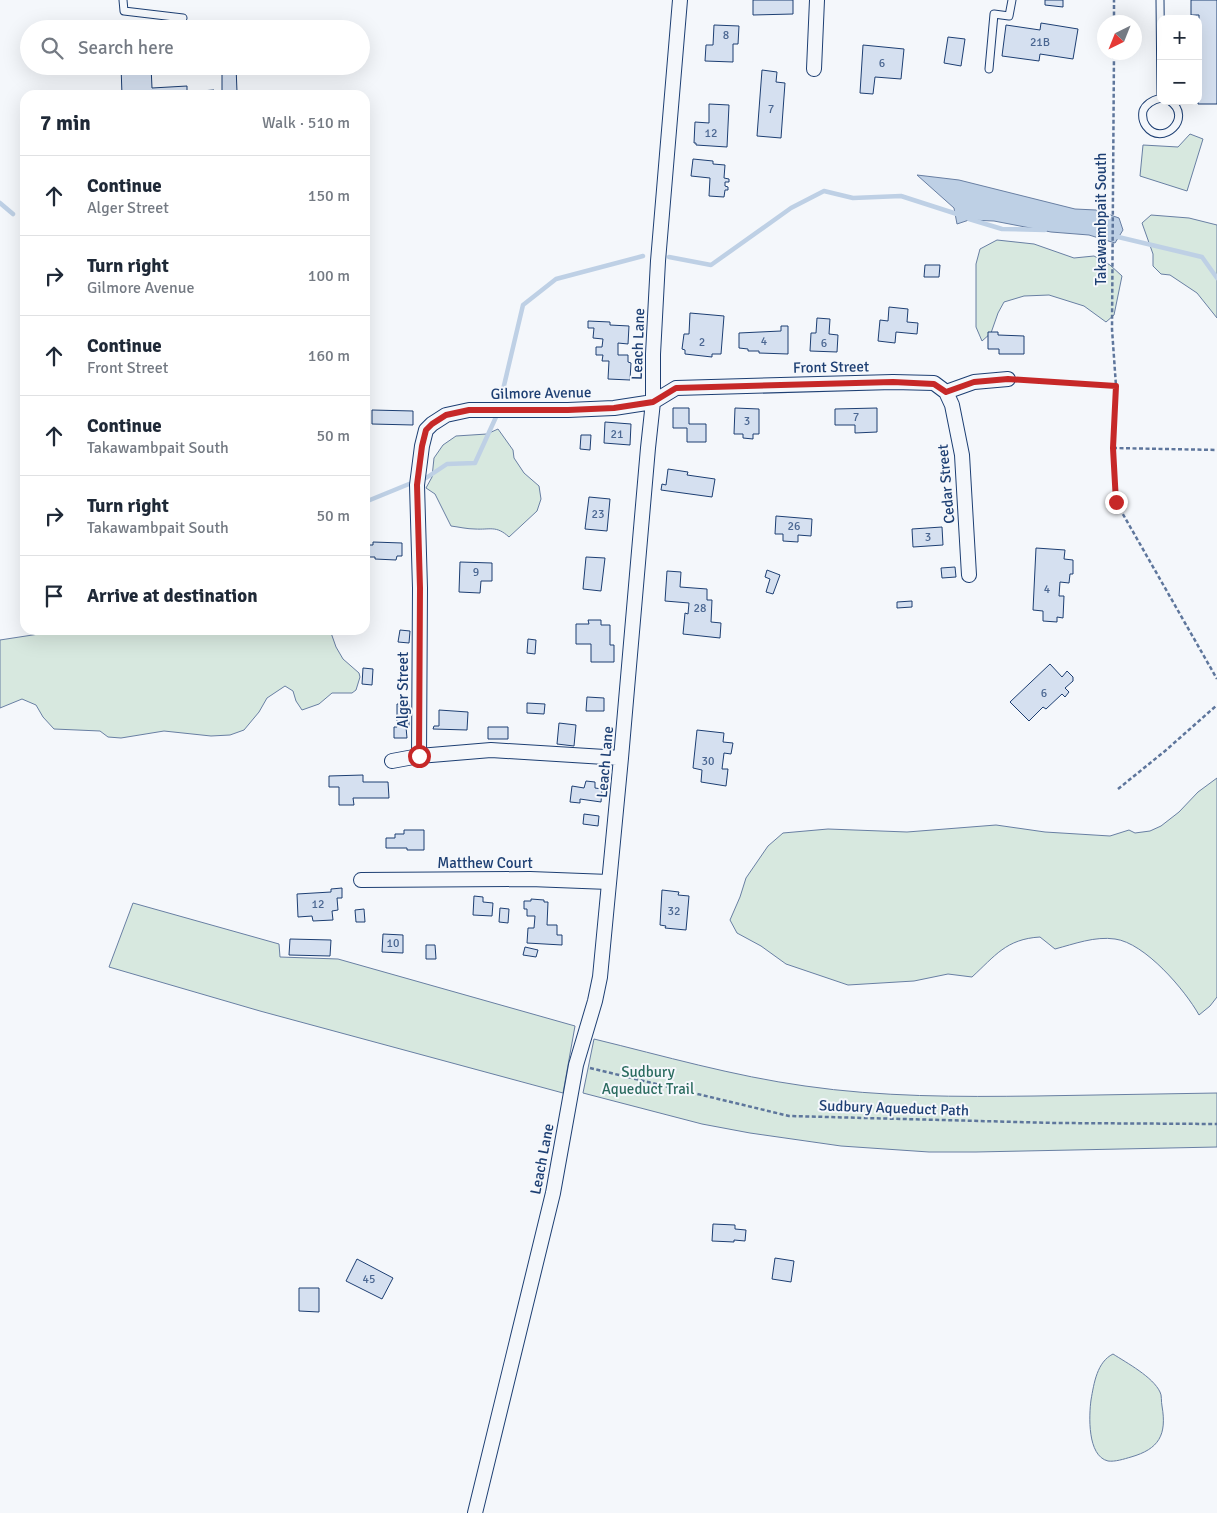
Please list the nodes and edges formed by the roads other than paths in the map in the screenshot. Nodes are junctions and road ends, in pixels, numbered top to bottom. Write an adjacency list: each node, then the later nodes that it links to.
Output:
1 (123, 0): 6 (lane)
2 (680, 0): 14 (street, Leach Lane)
3 (817, 0): 8 (street)
4 (1012, 0): 9 (lane)
5 (1160, 0): 7 (lane)
6 (183, 18)
7 (1161, 60)
8 (814, 69)
9 (989, 69)
10 (1157, 99): 11 (lane)
11 (1175, 105)
12 (1008, 379): 13 (street)
13 (946, 392): 14 (street, Front Street); 16 (street, Cedar Street)
14 (653, 402): 15 (street, Gilmore Avenue); 18 (street, Leach Lane)
15 (432, 424): 17 (street, Alger Street)
16 (969, 575)
17 (419, 756): 18 (street); 19 (street)
18 (622, 758): 21 (street, Leach Lane)
19 (392, 761)
20 (361, 880): 21 (street, Matthew Court)
21 (609, 882): 22 (street, Leach Lane)
22 (475, 1513)

